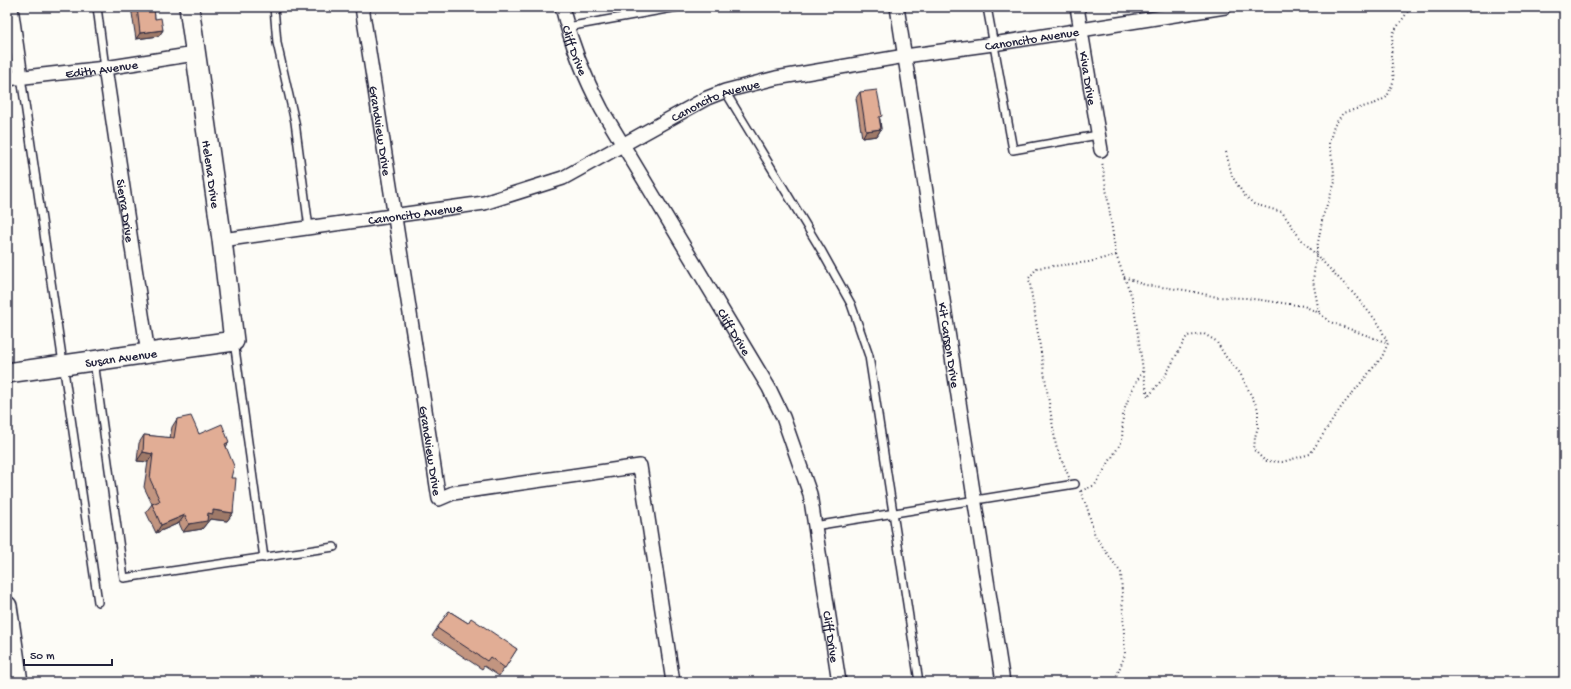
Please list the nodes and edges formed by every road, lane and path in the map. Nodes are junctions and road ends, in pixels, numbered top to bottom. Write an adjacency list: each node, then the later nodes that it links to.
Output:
1 (11, 7): 20 (street)
2 (97, 7): 19 (lane)
3 (189, 7): 17 (main road, Helena Drive)
4 (274, 7): 28 (lane)
5 (362, 7): 27 (street, Grandview Drive)
6 (562, 7): 14 (street, Cliff Drive)
7 (678, 7): 14 (lane)
8 (897, 7): 18 (street, Kit Carson Drive)
9 (987, 7): 16 (lane)
10 (1076, 7): 15 (street, Kiva Drive)
11 (1225, 7): 13 (street, Canoncito Avenue)
12 (1411, 7): 30 (path)
13 (1162, 12): 15 (street, Canoncito Avenue)
14 (566, 27): 24 (street, Cliff Drive)
15 (1080, 30): 16 (street, Canoncito Avenue); 23 (street, Kiva Drive)
16 (993, 44): 18 (street, Canoncito Avenue); 23 (lane)
17 (195, 54): 19 (street, Edith Avenue); 29 (main road, Helena Drive)
18 (905, 56): 22 (street, Canoncito Avenue); 43 (street, Kit Carson Drive)
19 (105, 68): 20 (street, Edith Avenue); 36 (street, Sierra Drive)
20 (21, 77): 21 (street, Edith Avenue); 38 (lane)
21 (7, 80)
22 (725, 91): 24 (street, Canoncito Avenue); 44 (lane)
23 (1098, 135): 25 (street, Kiva Drive)
24 (623, 143): 27 (street, Canoncito Avenue); 45 (street, Cliff Drive)
25 (1101, 150): 31 (path)
26 (1226, 152): 30 (path)
27 (395, 216): 28 (street, Canoncito Avenue); 51 (street, Grandview Drive)
28 (309, 228): 29 (street, Canoncito Avenue)
29 (222, 240): 34 (main road, Helena Drive)
30 (1316, 254): 33 (path); 35 (path)
31 (1116, 255): 32 (path); 41 (path)
32 (1124, 277): 33 (path); 39 (path)
33 (1319, 313): 35 (path)
34 (234, 341): 36 (main road, Susan Avenue); 47 (lane)
35 (1388, 343): 39 (path)
36 (148, 354): 37 (main road, Susan Avenue)
37 (94, 361): 38 (main road, Susan Avenue); 47 (lane)
38 (62, 364): 40 (main road, Susan Avenue); 48 (lane)
39 (1143, 370): 42 (path)
40 (7, 373)
41 (1075, 484): 42 (path); 43 (lane)
42 (1080, 492): 55 (path)
43 (975, 500): 44 (lane); 54 (street, Kit Carson Drive)
44 (892, 514): 45 (lane); 53 (lane)
45 (814, 526): 52 (street, Cliff Drive)
46 (334, 548): 47 (lane)
47 (264, 558)
48 (98, 602)
49 (7, 606): 50 (main road)
50 (18, 682)
51 (673, 682)
52 (838, 682)
53 (919, 682)
54 (1003, 682)
55 (1114, 682)

